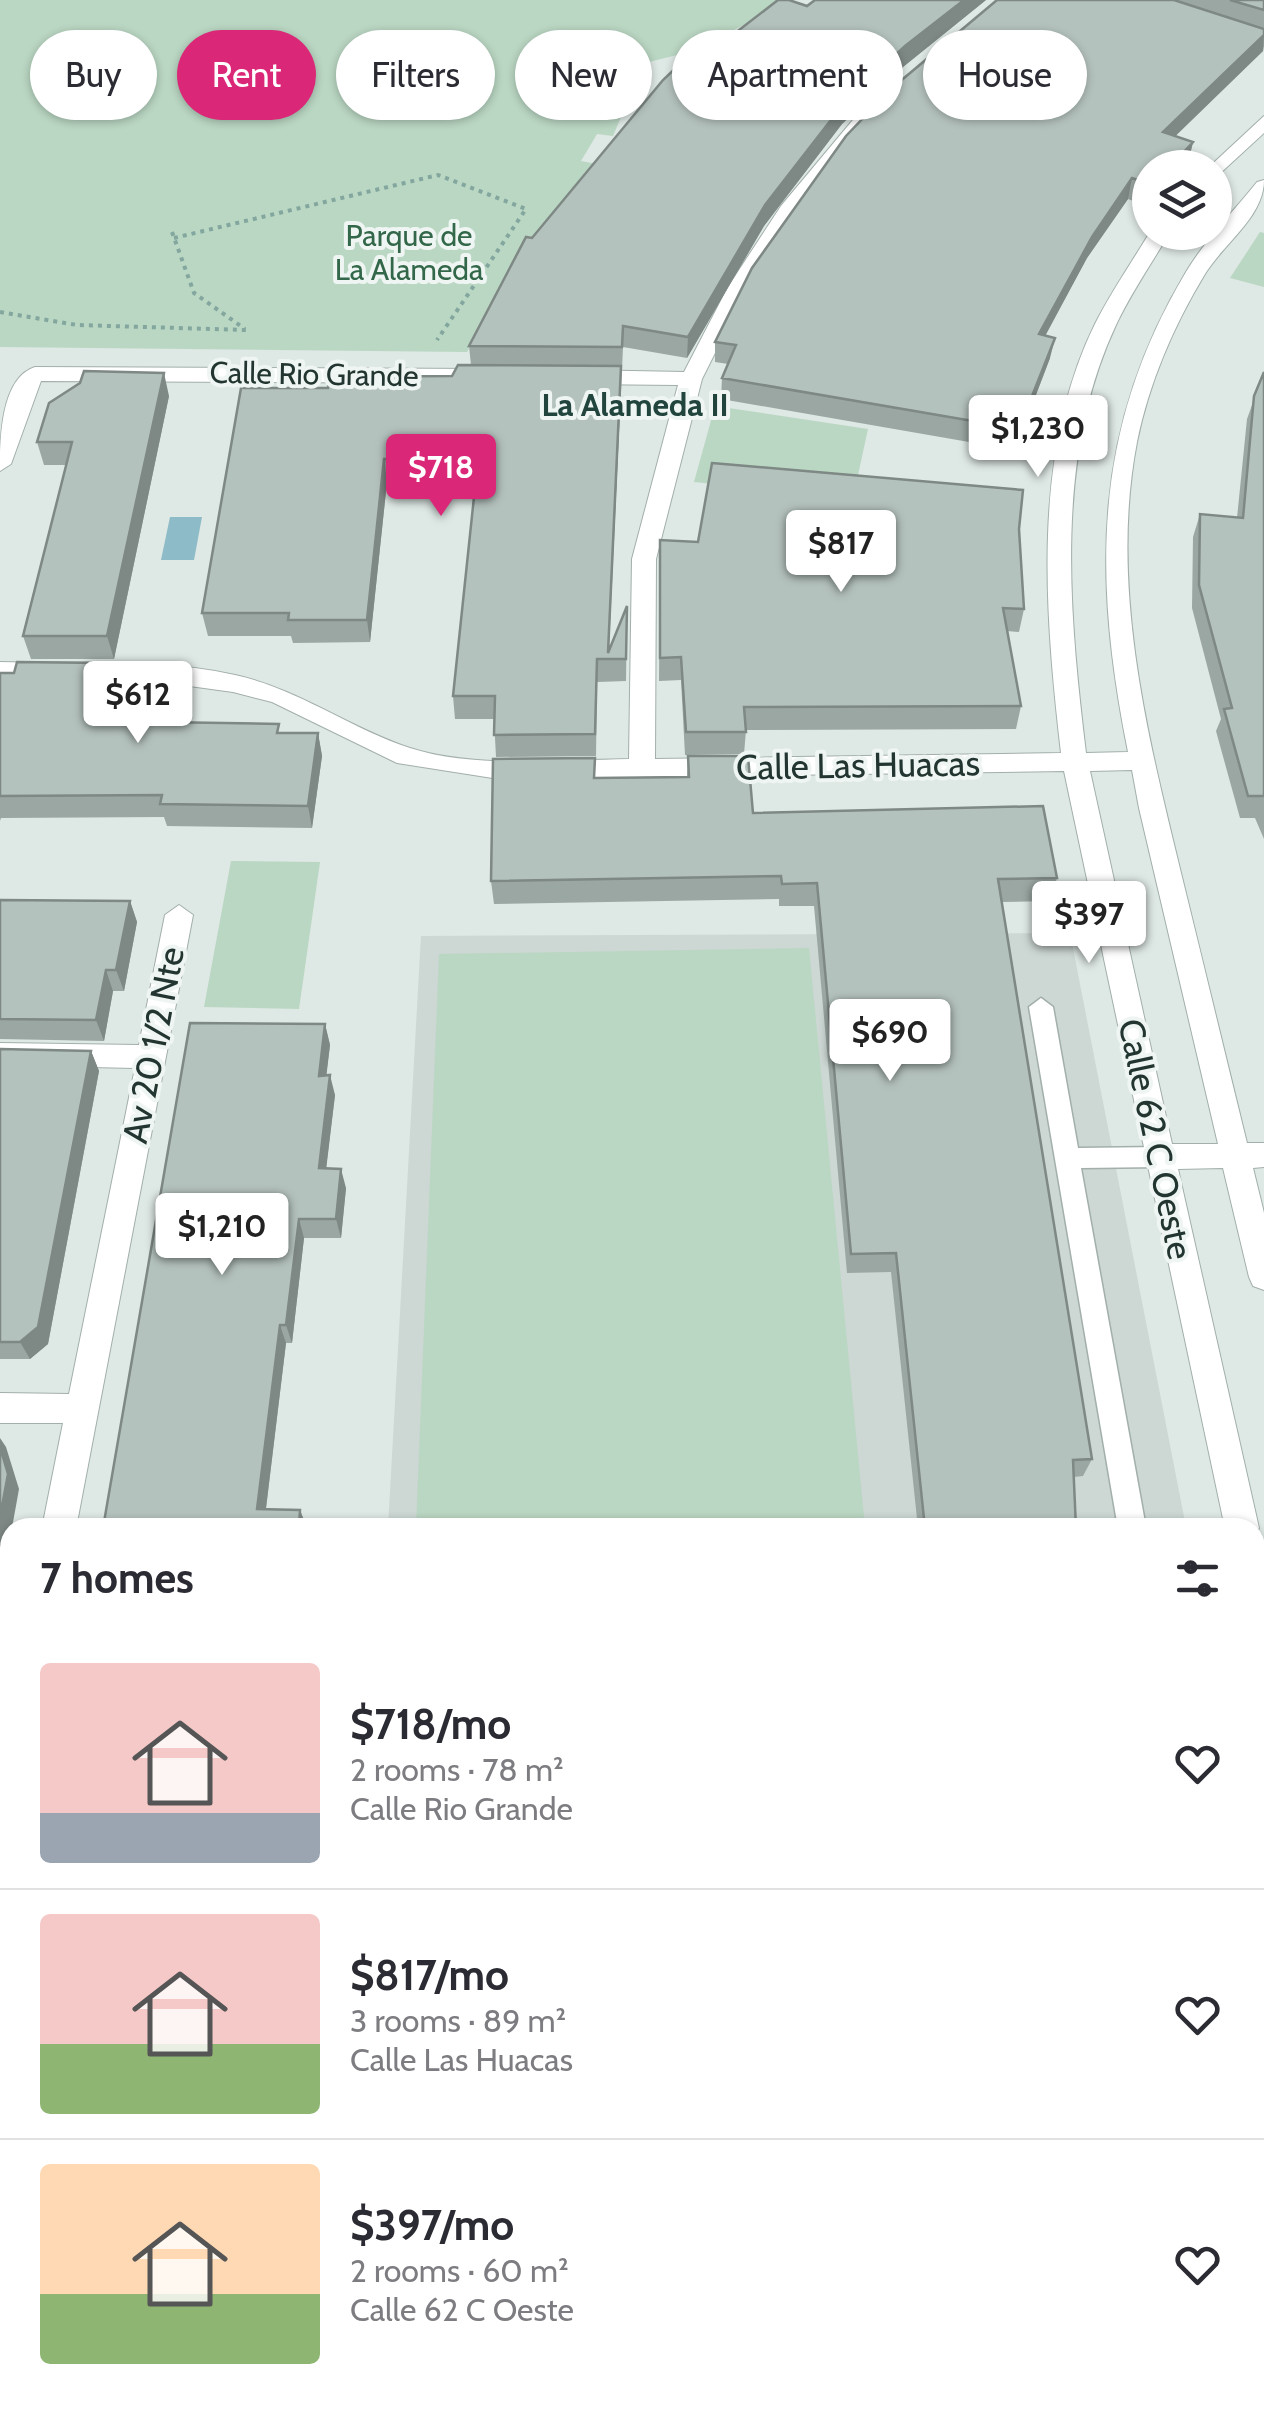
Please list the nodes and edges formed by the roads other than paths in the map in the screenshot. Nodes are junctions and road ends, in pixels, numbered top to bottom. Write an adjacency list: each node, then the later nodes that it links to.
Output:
1 (863, 120): 8 (street)
2 (1264, 122): 3 (street)
3 (1232, 155)
4 (1264, 186): 11 (street, Calle 62 C Oeste)
5 (1148, 250): 12 (street, Calle 62 C Oeste)
6 (505, 376): 9 (street, Calle Rio Grande)
7 (560, 377): 8 (street)
8 (690, 379): 13 (street)
9 (0, 464)
10 (0, 670): 13 (street, Calle Las Huacas)
11 (1140, 761): 12 (street, Calle Las Huacas); 18 (street, Calle 62 C Oeste)
12 (1072, 763): 13 (street, Calle Las Huacas); 20 (street, Calle 62 C Oeste)
13 (642, 768)
14 (179, 915): 17 (street, Av 20 1/2 Nte)
15 (1041, 1007): 19 (lane)
16 (0, 1054): 17 (street)
17 (151, 1057): 23 (street, Av 20 1/2 Nte)
18 (1250, 1156): 20 (street); 21 (street, Calle 62 C Oeste)
19 (1068, 1158): 20 (lane); 25 (lane)
20 (1161, 1158): 26 (street, Calle 62 C Oeste)
21 (1264, 1276)
22 (0, 1408): 23 (street)
23 (82, 1409): 24 (street, Av 20 1/2 Nte)
24 (61, 1518)
25 (1130, 1518)
26 (1240, 1518)

